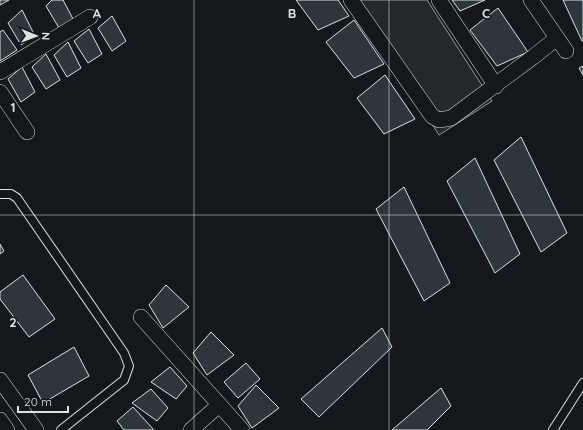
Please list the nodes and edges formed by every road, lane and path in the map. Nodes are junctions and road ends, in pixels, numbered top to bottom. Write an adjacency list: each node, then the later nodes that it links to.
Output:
1 (351, 0): 8 (street)
2 (439, 0): 8 (street)
3 (531, 0): 5 (street)
4 (90, 16): 7 (street)
5 (556, 38): 6 (street); 8 (street)
6 (566, 51)
7 (0, 72)
8 (496, 86)
9 (0, 92): 10 (street)
10 (27, 132)
11 (0, 194): 19 (lane)
12 (141, 317): 15 (street)
13 (0, 380): 18 (street)
14 (583, 383): 22 (lane)
15 (219, 405): 20 (street); 21 (street)
16 (0, 420): 17 (street)
17 (7, 430)
18 (36, 430)
19 (61, 430)
20 (191, 430)
21 (242, 430)
22 (553, 430)

